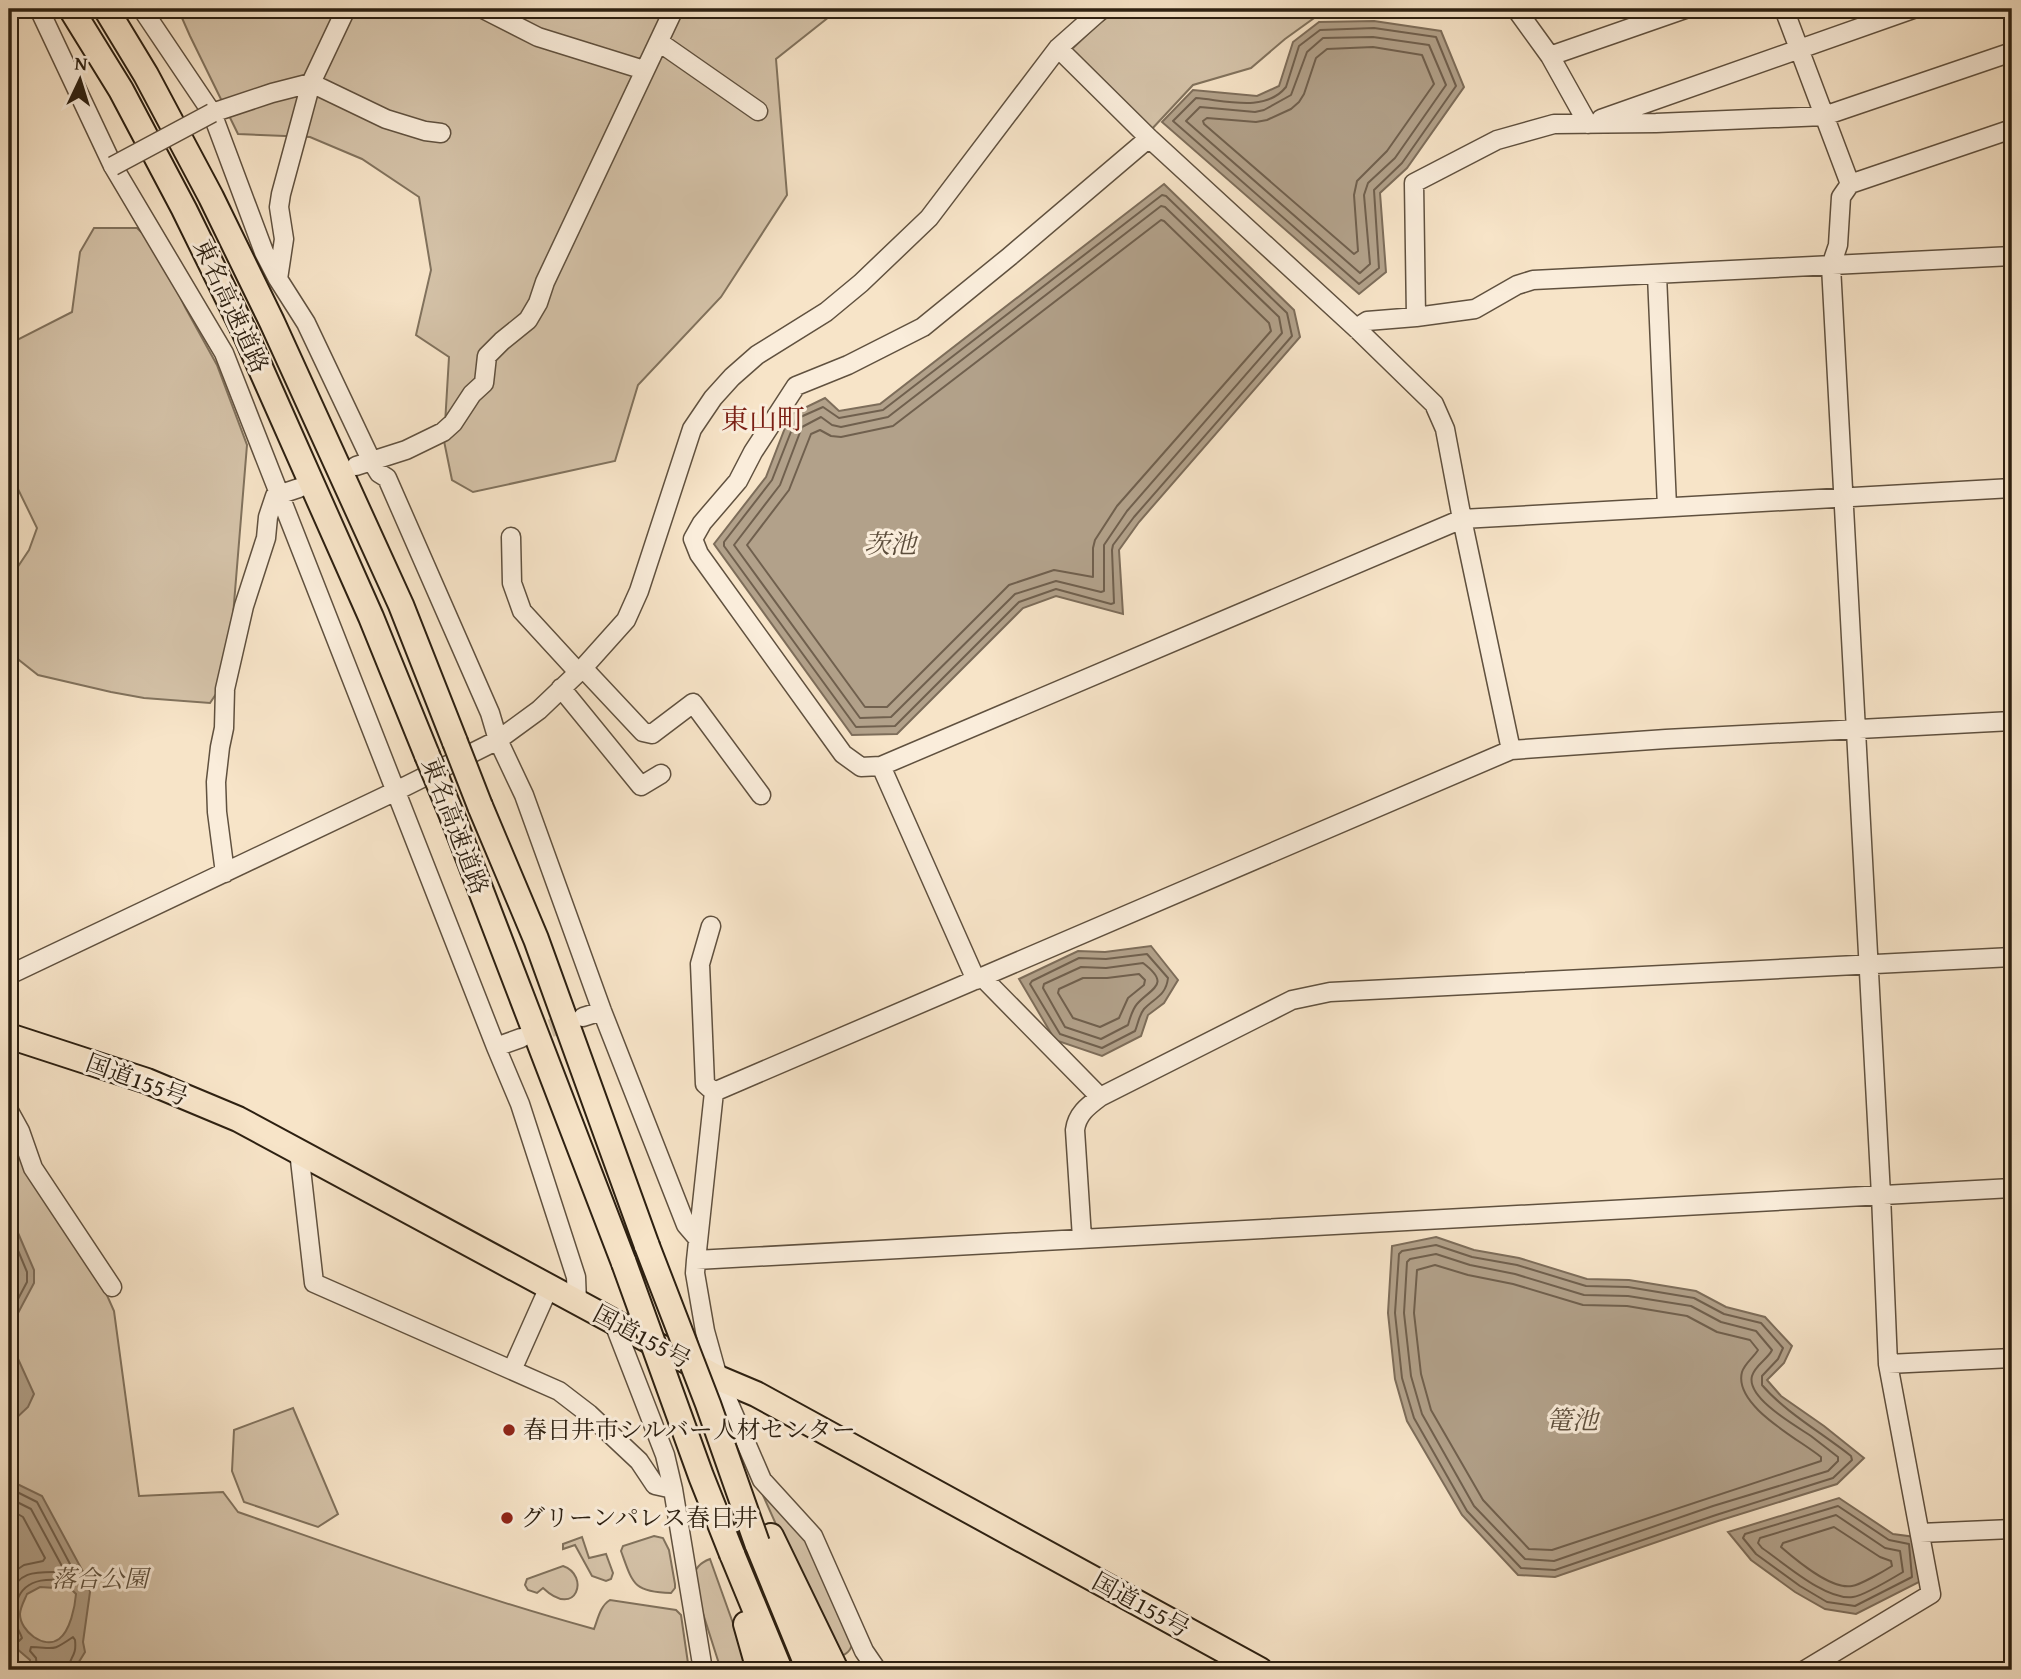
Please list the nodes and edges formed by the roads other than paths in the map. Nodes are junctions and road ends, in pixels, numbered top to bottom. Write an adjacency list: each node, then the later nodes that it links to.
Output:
1 (39, 9): 27 (street)
2 (71, 9): 85 (highway, 東名高速道路, bridge)
3 (106, 9): 84 (highway, 東名高速道路, bridge)
4 (142, 9): 21 (street)
5 (346, 9): 19 (street)
6 (483, 9): 18 (street)
7 (674, 9): 13 (street)
8 (1102, 9): 14 (street)
9 (1516, 9): 17 (street)
10 (1685, 9): 17 (street)
11 (1784, 9): 15 (street)
12 (1913, 9): 15 (street)
13 (659, 42): 18 (street); 20 (street)
14 (1058, 48): 26 (street); 43 (street)
15 (1800, 49): 22 (street); 23 (street)
16 (2012, 52): 22 (street)
17 (1550, 56): 23 (street)
18 (644, 70): 35 (street)
19 (310, 83): 21 (street); 25 (street); 32 (street)
20 (758, 111)
21 (212, 113): 27 (street, bridge); 32 (street)
22 (1825, 116): 23 (street); 28 (street)
23 (1588, 124): 33 (street)
24 (2012, 129): 28 (street)
25 (441, 133)
26 (1149, 138): 34 (street); 49 (street)
27 (113, 166): 38 (street)
28 (1850, 184): 30 (street)
29 (2012, 256): 30 (street)
30 (1831, 266): 31 (street); 39 (street)
31 (1657, 275): 33 (street); 40 (street)
32 (278, 279): 35 (street)
33 (1416, 317): 34 (street)
34 (1356, 328): 41 (street)
35 (364, 463): 47 (street)
36 (299, 488): 38 (street)
37 (2012, 488): 39 (street)
38 (280, 495): 51 (street); 53 (street)
39 (1844, 498): 40 (street); 46 (street)
40 (1667, 507): 41 (street)
41 (1462, 519): 48 (street); 49 (street)
42 (511, 537): 43 (street)
43 (580, 670): 44 (street); 52 (street)
44 (561, 688): 47 (street); 50 (street)
45 (2012, 722): 46 (street)
46 (1855, 730): 48 (street); 56 (street)
47 (498, 740): 51 (street); 59 (street)
48 (1511, 750): 58 (street)
49 (881, 766): 58 (street)
50 (661, 774)
51 (396, 791): 53 (street); 63 (street)
52 (761, 795)
53 (225, 873): 57 (street)
54 (711, 926): 64 (street)
55 (2012, 957): 56 (street)
56 (1868, 965): 65 (street); 69 (street)
57 (9, 975)
58 (979, 978): 64 (street); 65 (street)
59 (602, 1011): 60 (street); 70 (street)
60 (583, 1017)
61 (9, 1036): 67 (highway, 国道155号)
62 (521, 1038): 63 (street)
63 (496, 1047): 75 (street)
64 (714, 1092): 70 (street)
65 (1100, 1097): 71 (street)
66 (9, 1111): 73 (street)
67 (299, 1151): 74 (highway, 国道155号); 79 (street)
68 (2012, 1188): 69 (street)
69 (1881, 1195): 71 (street); 78 (street)
70 (698, 1238): 72 (street)
71 (1082, 1238): 72 (street)
72 (696, 1260): 80 (street)
73 (112, 1287)
74 (549, 1287): 75 (highway, 国道155号); 79 (street)
75 (577, 1302): 76 (highway, 国道155号)
76 (613, 1321): 80 (highway, 国道155号); 81 (street)
77 (2012, 1358): 78 (street)
78 (1888, 1364): 83 (street)
79 (512, 1370): 81 (street)
80 (718, 1378): 86 (street); 93 (highway, 国道155号)
81 (673, 1489): 88 (street)
82 (2012, 1529): 83 (street)
83 (1920, 1533): 94 (street)
84 (764, 1539): 87 (highway); 91 (highway, 東名高速道路)
85 (732, 1553): 89 (highway); 90 (highway, 東名高速道路)
86 (863, 1651): 87 (street); 92 (street)
87 (837, 1667)
88 (703, 1670)
89 (759, 1670)
90 (780, 1670)
91 (809, 1670)
92 (877, 1670)
93 (1260, 1670)
94 (1805, 1670)

